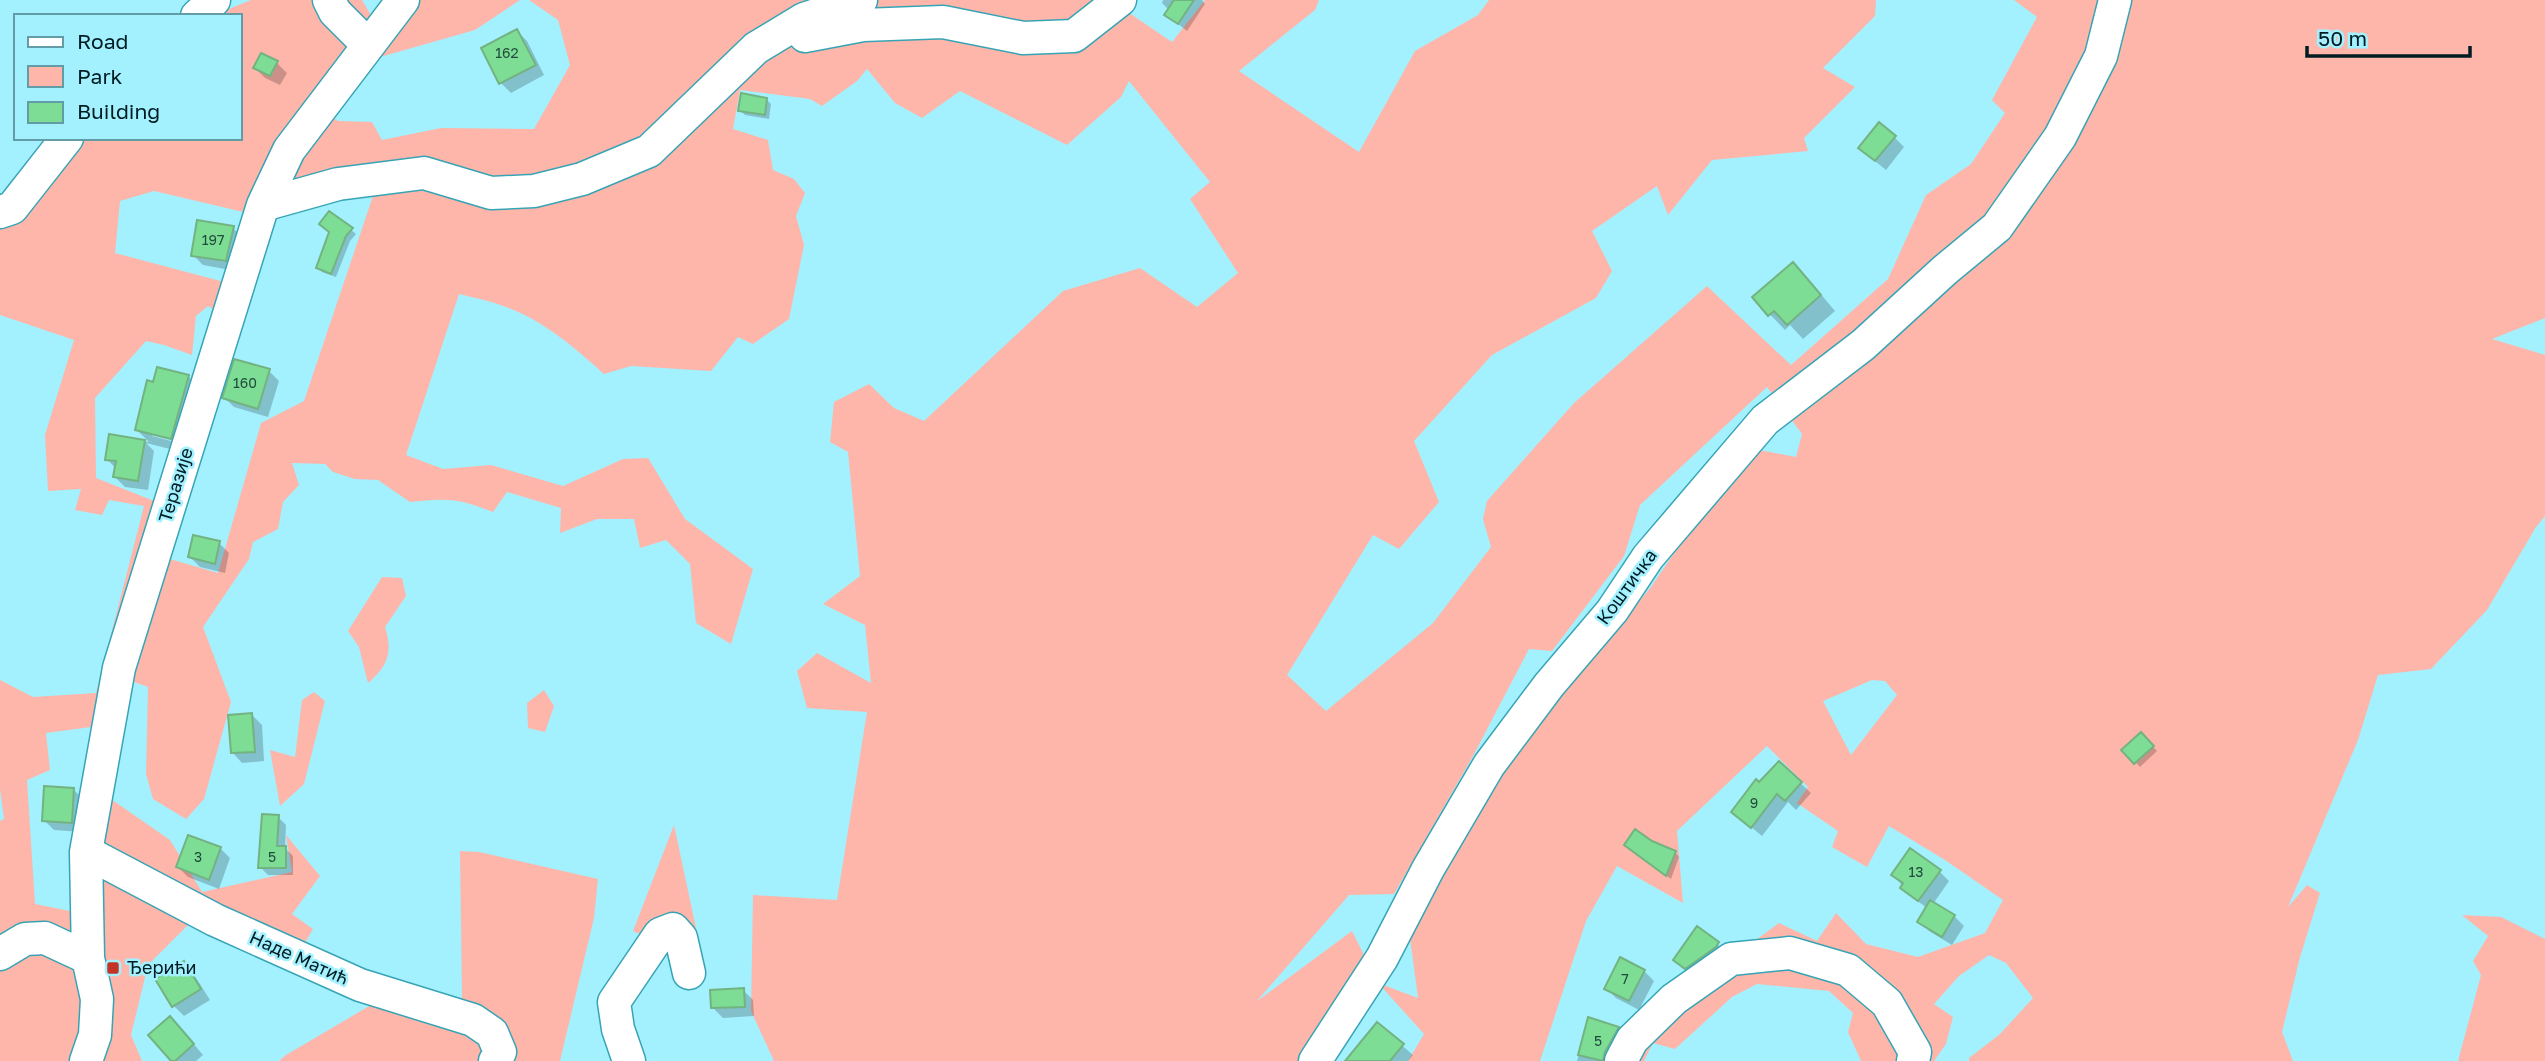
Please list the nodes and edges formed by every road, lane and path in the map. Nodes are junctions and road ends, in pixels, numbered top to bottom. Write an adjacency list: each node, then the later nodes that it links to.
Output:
1 (214, 0): 7 (street)
2 (330, 0): 8 (street)
3 (403, 0): 8 (street, Теразије)
4 (861, 0): 9 (street)
5 (1120, 0): 9 (street)
6 (2115, 0): 20 (street, Коштичка)
7 (199, 14)
8 (368, 46): 11 (street, Теразије)
9 (757, 48): 11 (street)
10 (65, 140): 12 (street)
11 (263, 205): 13 (street, Теразије)
12 (0, 212)
13 (86, 852): 15 (street, Теразије); 18 (street, Наде Матић)
14 (0, 954): 15 (street)
15 (88, 958): 17 (street, Теразије)
16 (689, 972): 19 (street)
17 (86, 1061)
18 (495, 1061)
19 (629, 1061)
20 (1315, 1061)
21 (1621, 1061): 22 (street)
22 (1913, 1061)

